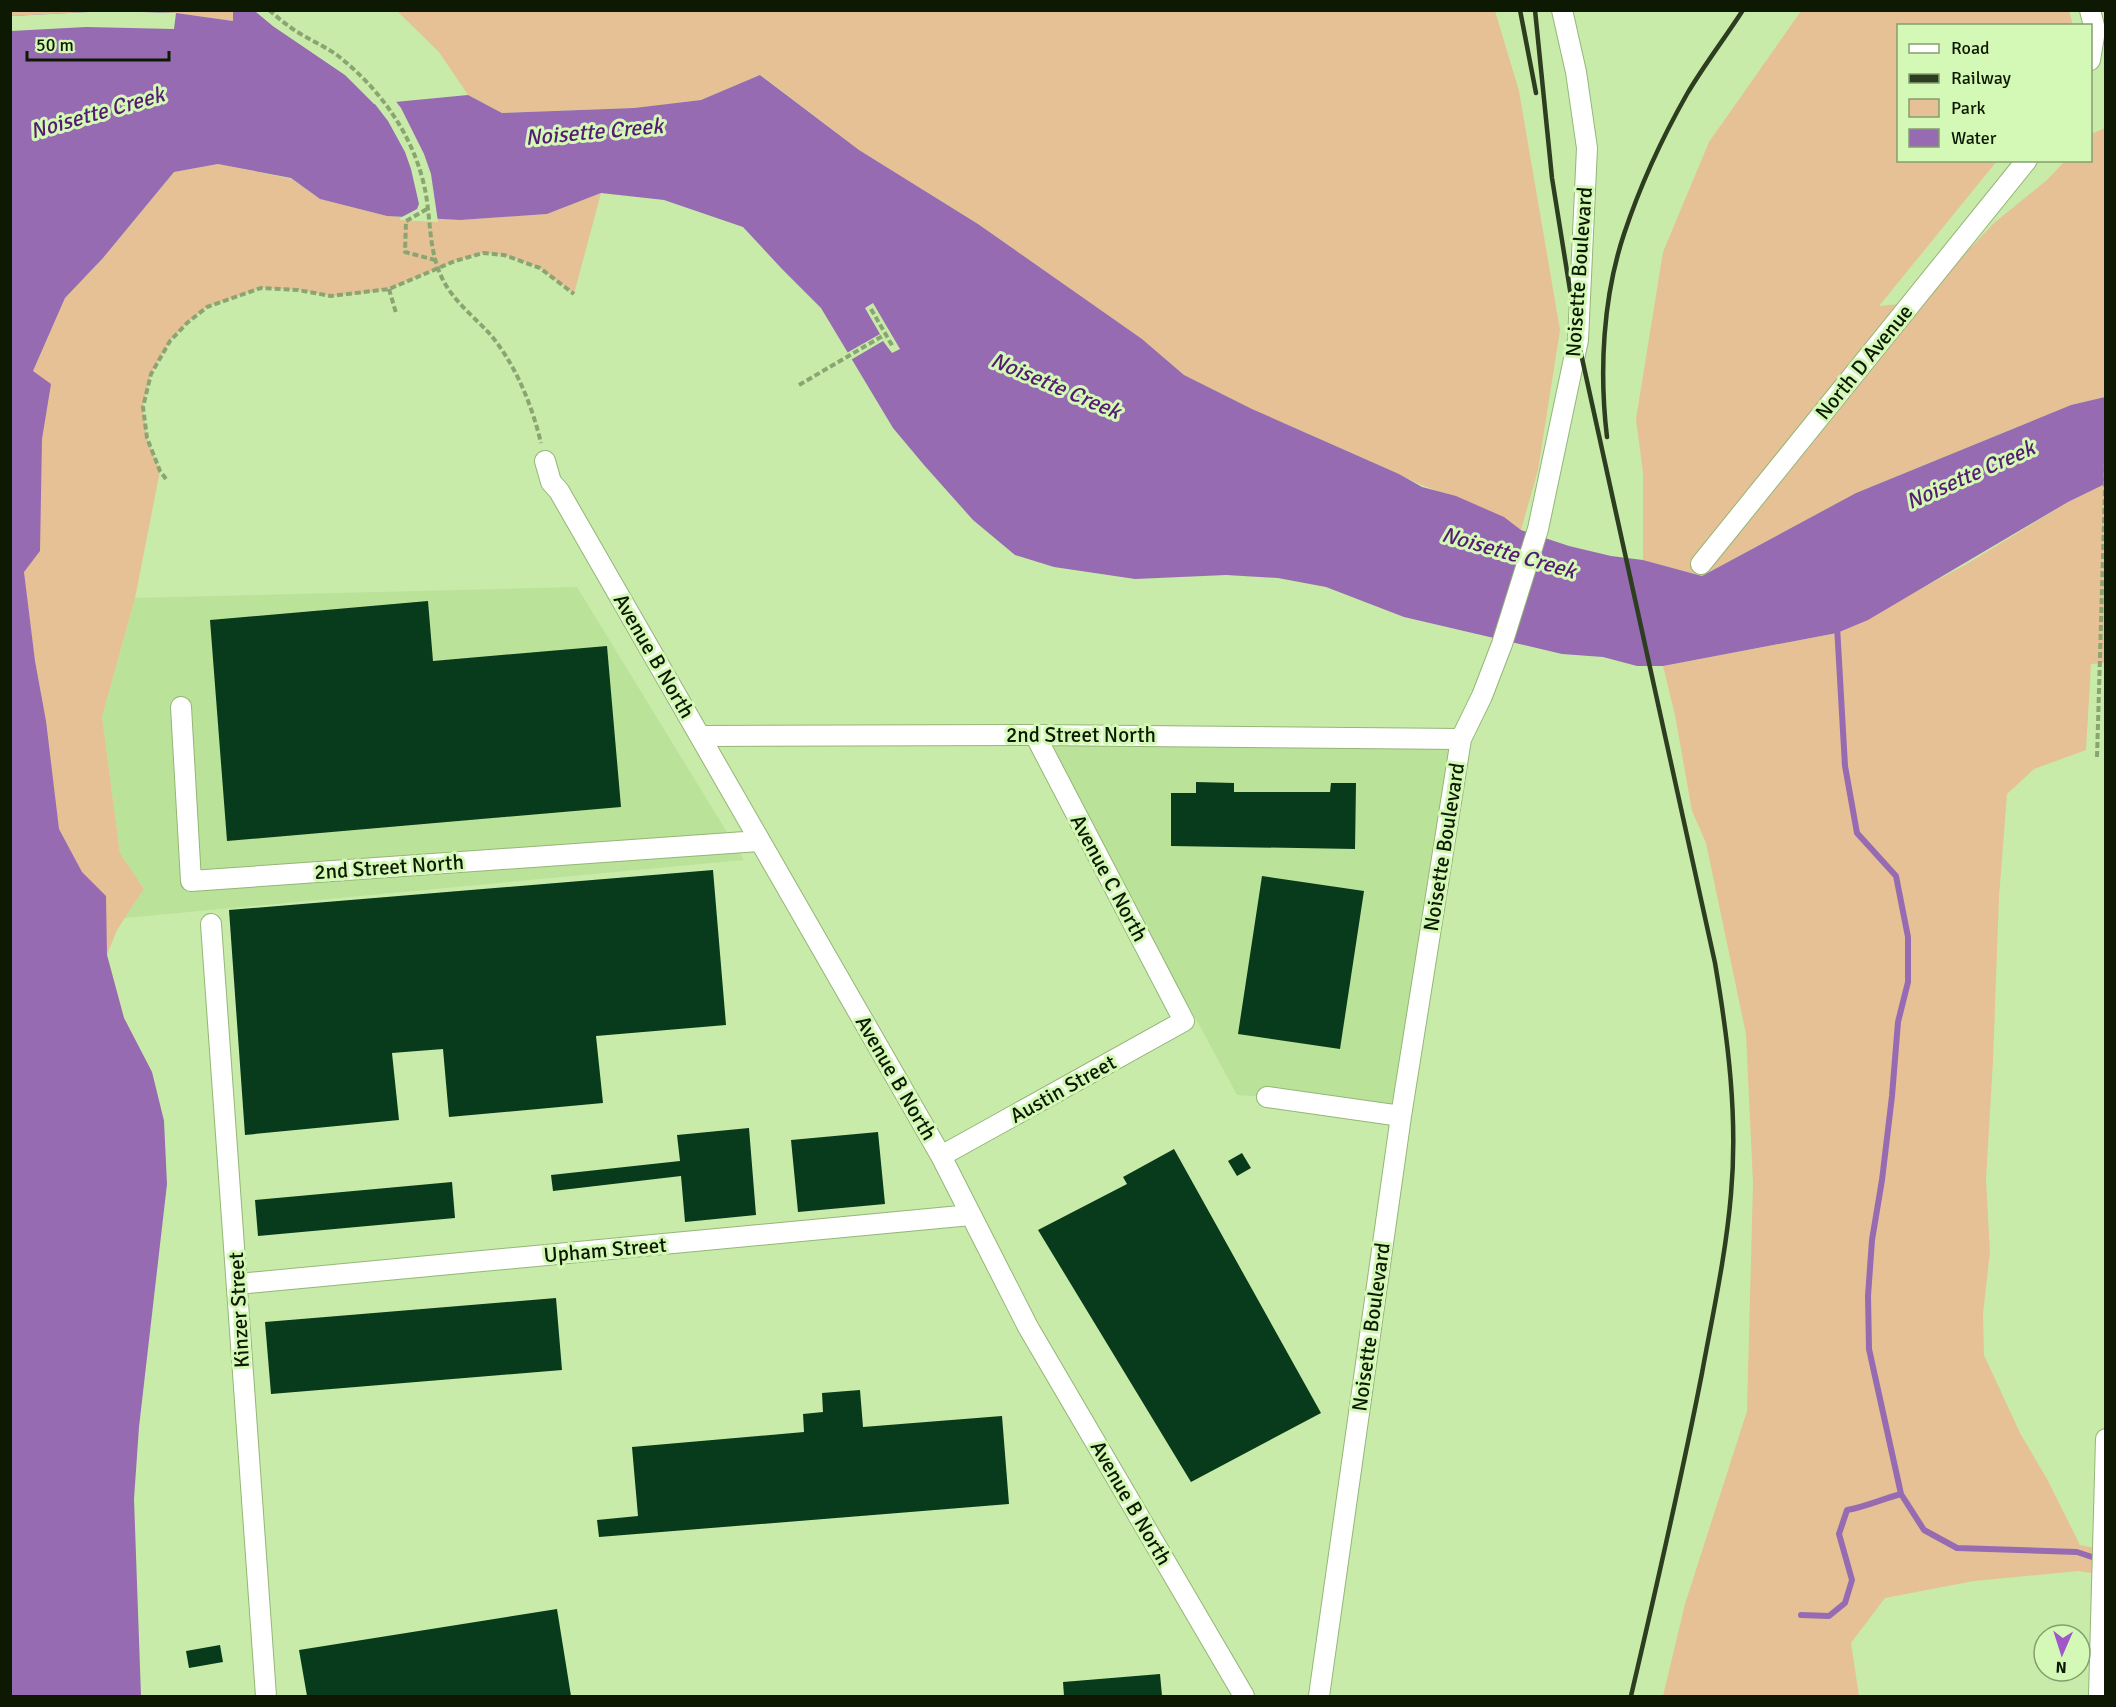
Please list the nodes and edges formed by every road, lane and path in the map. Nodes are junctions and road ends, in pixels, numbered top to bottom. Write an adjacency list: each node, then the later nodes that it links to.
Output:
1 (269, 10): 7 (path)
2 (1562, 10): 23 (street, Noisette Boulevard)
3 (2090, 10): 4 (street)
4 (2100, 29): 5 (street)
5 (2092, 57)
6 (2025, 162): 19 (street, North D Avenue)
7 (427, 209): 8 (path); 8 (path)
8 (435, 260): 17 (path)
9 (389, 289): 10 (path); 12 (path); 18 (path)
10 (574, 294)
11 (871, 309): 13 (path)
12 (396, 313)
13 (886, 334): 14 (path); 15 (path)
14 (893, 347)
15 (800, 385)
16 (2106, 456): 24 (path)
17 (545, 461): 22 (street, Avenue B North)
18 (166, 479)
19 (1701, 564)
20 (181, 707): 25 (street, 2nd Street North)
21 (1035, 735): 22 (street, 2nd Street North); 23 (street, 2nd Street North); 27 (street, Avenue C North)
22 (701, 736): 25 (street, Avenue B North)
23 (1461, 739): 29 (street, Noisette Boulevard)
24 (2097, 757)
25 (759, 841): 30 (street, Avenue B North)
26 (211, 924): 32 (street, Kinzer Street)
27 (1184, 1021): 30 (street, Austin Street)
28 (1267, 1097): 29 (street)
29 (1401, 1116): 37 (street, Noisette Boulevard)
30 (941, 1156): 31 (street, Avenue B North)
31 (971, 1215): 32 (street, Upham Street); 36 (street, Avenue B North)
32 (238, 1284): 35 (street, Kinzer Street)
33 (2106, 1438): 34 (street)
34 (2105, 1468): 38 (street)
35 (266, 1696)
36 (1244, 1696)
37 (1319, 1696)
38 (2099, 1696)

